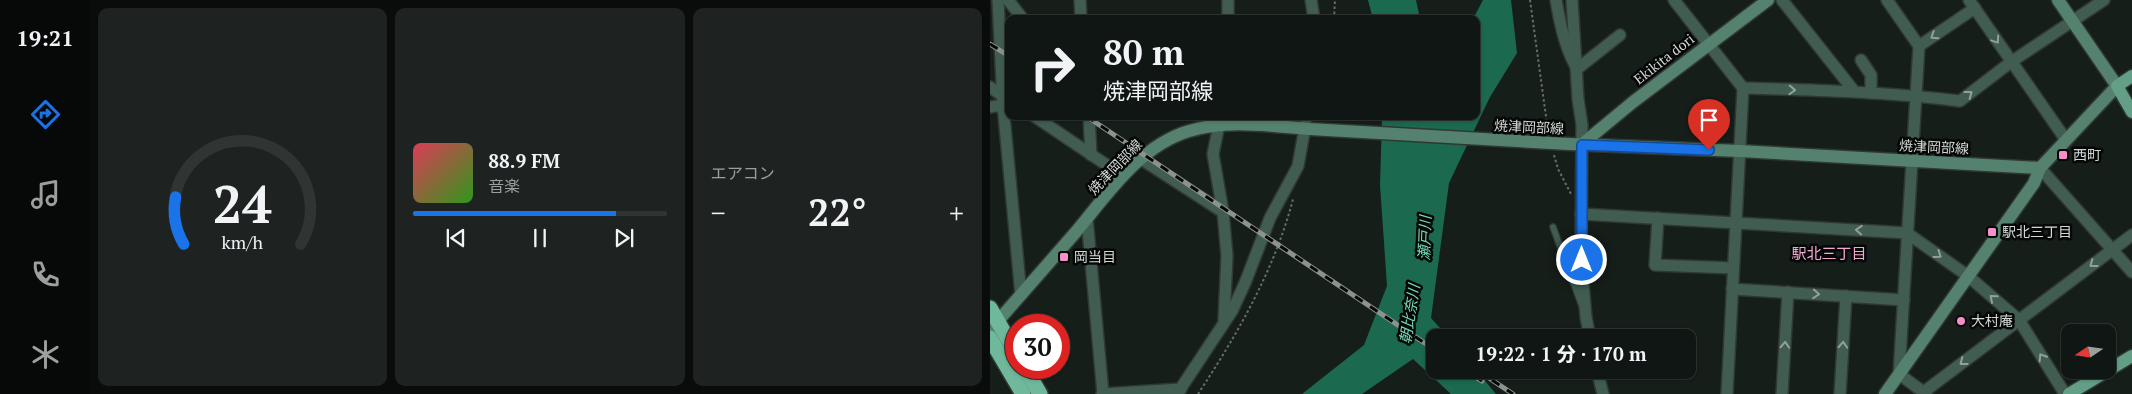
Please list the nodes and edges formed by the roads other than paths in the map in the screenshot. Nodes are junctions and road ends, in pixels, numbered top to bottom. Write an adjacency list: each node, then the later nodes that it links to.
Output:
1 (998, 0): 33 (street)
2 (1008, 0): 16 (street)
3 (1080, 0): 17 (street)
4 (1228, 0): 18 (street)
5 (1317, 0): 15 (lane)
6 (1556, 0): 25 (street)
7 (1572, 0): 25 (street)
8 (1674, 0): 21 (street)
9 (1768, 0): 21 (main road, Ekikita dori)
10 (1782, 0): 30 (street)
11 (1886, 0): 22 (street)
12 (2058, 0): 19 (main road)
13 (2104, 0): 19 (street)
14 (1972, 4): 22 (street, one-way to 22); 24 (street, one-way to 24)
15 (1313, 10)
16 (1020, 15)
17 (1081, 15)
18 (1228, 15)
19 (2073, 21): 24 (street); 27 (main road)
20 (1620, 35): 25 (street)
21 (1708, 44): 29 (street); 42 (main road, Ekikita dori)
22 (1918, 46): 32 (street)
23 (1861, 60): 31 (street)
24 (2011, 62): 32 (street, one-way to 24); 41 (street)
25 (1577, 69): 42 (street)
26 (2132, 76): 27 (main road)
27 (2117, 86): 35 (main road); 41 (main road)
28 (990, 87): 33 (street)
29 (1743, 88): 30 (street, one-way to 30); 43 (street)
30 (1854, 92): 31 (street)
31 (1871, 93): 32 (street)
32 (1916, 96): 46 (street)
33 (1005, 100): 34 (street)
34 (990, 107)
35 (2132, 112)
36 (1007, 120): 63 (street)
37 (1040, 120): 44 (street)
38 (1089, 120): 44 (street)
39 (1219, 125): 40 (main road, 焼津岡部線); 45 (main road, 焼津岡部線); 50 (street)
40 (1308, 125): 42 (main road, 焼津岡部線, bridge); 69 (street)
41 (2066, 140): 47 (main road)
42 (1575, 145): 43 (main road, 焼津岡部線); 49 (street)
43 (1740, 151): 46 (main road, 焼津岡部線); 53 (street)
44 (1092, 155): 48 (street)
45 (1140, 159): 48 (main road, 焼津岡部線); 50 (street)
46 (1912, 161): 47 (main road, 焼津岡部線); 55 (street)
47 (2040, 168): 57 (street); 60 (main road)
48 (1123, 176): 51 (main road, 焼津岡部線)
49 (1581, 209): 52 (street); 67 (street)
50 (1222, 212): 69 (street)
51 (1087, 218): 63 (main road, 焼津岡部線); 82 (street)
52 (1658, 218): 53 (street); 58 (street)
53 (1736, 222): 55 (street, one-way to 53); 58 (street)
54 (1552, 227): 67 (lane)
55 (1908, 233): 60 (street, one-way to 60); 65 (street)
56 (2132, 235): 57 (street)
57 (2112, 250): 59 (street); 68 (street, one-way to 68)
58 (1733, 268): 61 (street)
59 (2132, 272)
60 (1968, 276): 68 (street, one-way to 60); 75 (main road)
61 (1732, 289): 62 (street); 84 (street)
62 (1788, 292): 64 (street, one-way to 64); 85 (street, one-way to 62)
63 (1020, 295): 70 (main road, 焼津岡部線)
64 (1846, 296): 65 (street); 86 (street, one-way to 64)
65 (1904, 300): 75 (street)
66 (990, 308): 70 (highway)
67 (1586, 317): 71 (street)
68 (2019, 320): 79 (street, one-way to 79); 88 (street, one-way to 68)
69 (1223, 325): 78 (street)
70 (994, 326): 73 (highway)
71 (1588, 329)
72 (990, 338): 80 (highway)
73 (1005, 340)
74 (2132, 356): 89 (main road)
75 (1899, 374): 79 (street); 87 (main road)
76 (1031, 379): 81 (highway)
77 (1599, 379): 83 (street)
78 (1179, 391): 82 (street)
79 (1926, 393)
80 (1022, 394)
81 (1040, 394)
82 (1102, 394)
83 (1603, 394)
84 (1727, 394)
85 (1782, 394)
86 (1840, 394)
87 (1885, 394)
88 (2065, 394)
89 (2069, 394)

